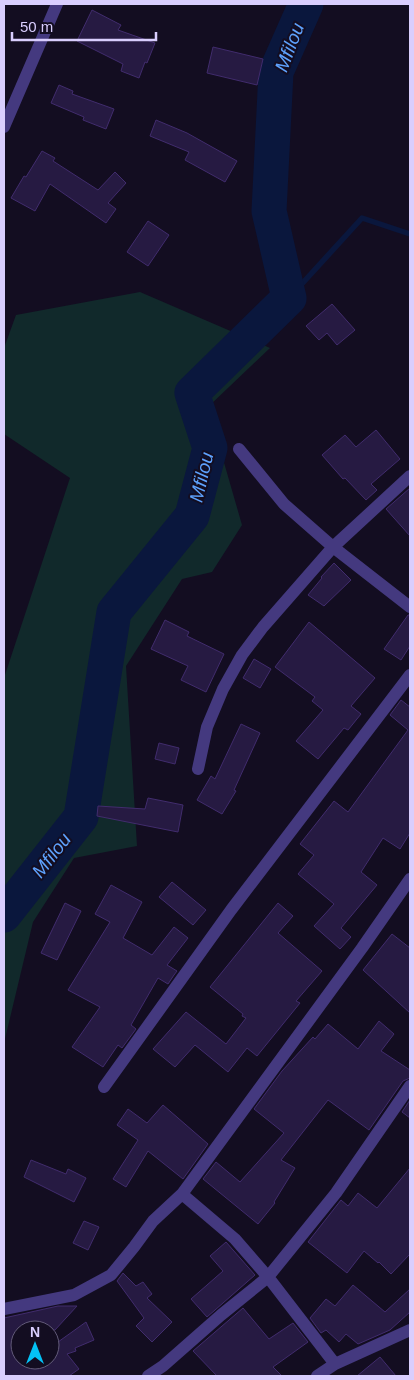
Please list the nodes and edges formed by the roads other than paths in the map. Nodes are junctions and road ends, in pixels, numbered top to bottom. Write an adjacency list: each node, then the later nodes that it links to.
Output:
1 (57, 4): 2 (street)
2 (4, 127)
3 (239, 449): 5 (street)
4 (410, 476): 5 (street)
5 (333, 547): 6 (street); 8 (street)
6 (410, 607)
7 (410, 675): 11 (street)
8 (198, 769)
9 (410, 879): 12 (street)
10 (410, 1086): 13 (street)
11 (104, 1087)
12 (182, 1194): 13 (street); 14 (street)
13 (268, 1277): 16 (street); 17 (street)
14 (4, 1309)
15 (410, 1330): 16 (street)
16 (335, 1364): 18 (street)
17 (148, 1376)
18 (317, 1376)

